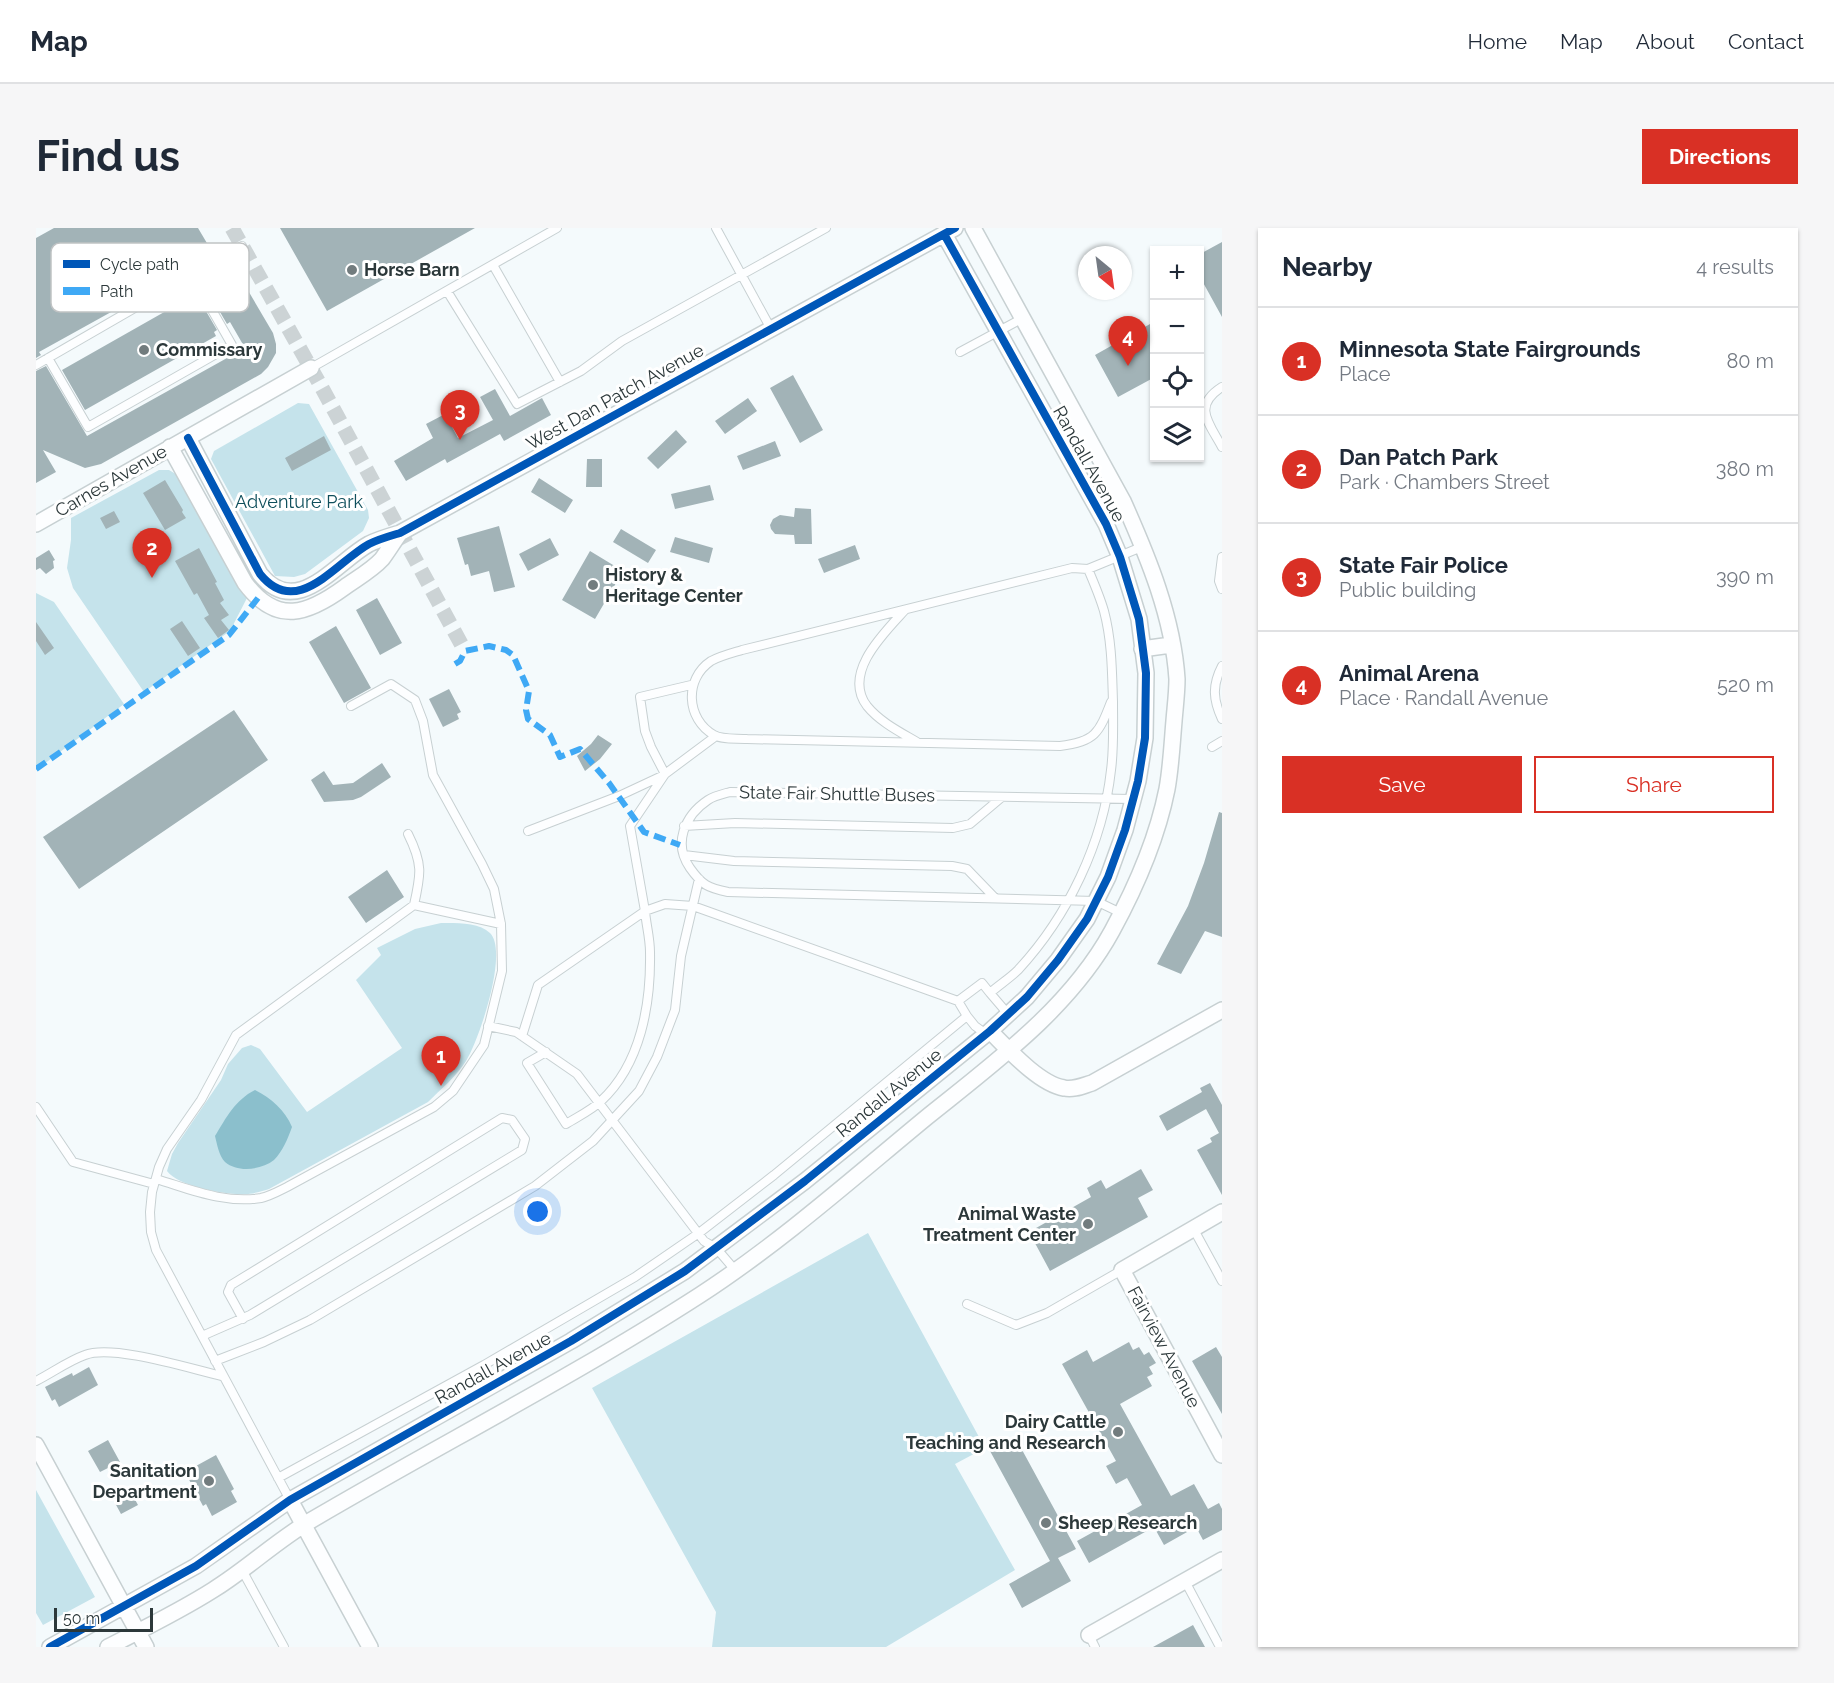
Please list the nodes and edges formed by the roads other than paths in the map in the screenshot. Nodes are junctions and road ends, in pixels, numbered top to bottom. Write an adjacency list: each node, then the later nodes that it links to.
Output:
1 (557, 228): 6 (lane)
2 (716, 228): 7 (lane)
3 (826, 228): 7 (lane)
4 (973, 228): 11 (street, Randall Avenue)
5 (950, 231): 12 (street, West Dan Patch Avenue); 13 (street, Randall Avenue)
6 (493, 265): 8 (lane); 18 (lane)
7 (742, 275): 12 (lane); 18 (lane)
8 (447, 291): 17 (lane); 18 (lane)
9 (127, 312): 15 (lane)
10 (213, 312): 15 (lane)
11 (1023, 318): 13 (lane); 25 (street, Randall Avenue)
12 (771, 328): 24 (street, West Dan Patch Avenue)
13 (998, 331): 14 (lane); 26 (street, Randall Avenue)
14 (960, 352)
15 (48, 358): 16 (lane)
16 (36, 364)
17 (311, 368): 20 (street, Carnes Avenue)
18 (560, 382)
19 (1222, 387): 22 (lane)
20 (188, 438): 21 (street, Carnes Avenue); 24 (street, West Dan Patch Avenue)
21 (170, 447): 23 (street, Carnes Avenue); 24 (street, West Dan Patch Avenue)
22 (1222, 447)
23 (36, 524)
24 (400, 532)
25 (1143, 546): 26 (lane); 31 (street, Randall Avenue)
26 (1120, 557): 28 (lane); 32 (street, Randall Avenue)
27 (1222, 557): 29 (lane)
28 (1088, 569): 30 (lane); 35 (lane)
29 (1222, 589)
30 (906, 609): 34 (lane); 40 (lane)
31 (1171, 645): 32 (street); 57 (street, Randall Avenue)
32 (1142, 649): 45 (street, Randall Avenue)
33 (1222, 666): 37 (lane)
34 (692, 685): 38 (lane); 42 (lane)
35 (1113, 698): 40 (lane); 44 (lane)
36 (351, 706): 58 (lane)
37 (1222, 719)
38 (716, 736): 40 (lane); 42 (lane)
39 (1222, 741): 41 (lane)
40 (920, 743)
41 (1212, 747)
42 (665, 774): 47 (lane); 56 (lane)
43 (1002, 797): 44 (lane, State Fair Shuttle Buses); 46 (lane, State Fair Shuttle Buses); 46 (lane, State Fair Shuttle Buses)
44 (1106, 799): 45 (lane, State Fair Shuttle Buses); 52 (lane)
45 (1133, 800): 53 (street, Randall Avenue)
46 (684, 826): 49 (lane)
47 (528, 831)
48 (408, 834): 54 (lane)
49 (684, 855): 50 (lane); 51 (lane)
50 (699, 879): 51 (lane); 55 (lane)
51 (995, 898): 52 (lane)
52 (1068, 900): 53 (lane); 59 (lane)
53 (1096, 901): 57 (lane); 62 (street, Randall Avenue)
54 (414, 905): 58 (lane); 72 (lane)
55 (693, 906): 56 (lane); 60 (lane); 71 (lane)
56 (645, 911): 66 (lane); 69 (lane)
57 (1121, 913): 67 (street, Randall Avenue)
58 (501, 924): 64 (lane)
59 (990, 993): 60 (lane); 62 (lane)
60 (958, 1000): 63 (lane)
61 (1222, 1010): 67 (street)
62 (1008, 1014): 65 (street, Randall Avenue)
63 (967, 1016): 65 (lane); 75 (lane)
64 (488, 1026): 66 (lane); 72 (lane)
65 (988, 1032): 67 (street); 76 (street, Randall Avenue)
66 (522, 1036): 68 (lane)
67 (1009, 1050): 77 (street, Randall Avenue)
68 (546, 1052): 69 (lane); 69 (lane)
69 (600, 1103): 71 (lane)
70 (36, 1107): 72 (lane)
71 (614, 1120): 75 (lane); 83 (lane)
72 (155, 1181): 82 (lane)
73 (1222, 1212): 74 (street)
74 (1193, 1228): 78 (street); 79 (lane)
75 (699, 1233): 76 (lane); 88 (lane)
76 (717, 1249): 77 (lane); 89 (street, Randall Avenue)
77 (735, 1270): 90 (street, Randall Avenue)
78 (1122, 1270): 80 (lane); 87 (street, Fairview Avenue)
79 (1222, 1281)
80 (967, 1304)
81 (243, 1319): 81 (lane); 82 (lane)
82 (202, 1336): 83 (lane)
83 (215, 1360): 84 (lane)
84 (222, 1376): 85 (lane); 88 (lane)
85 (36, 1382)
86 (36, 1445): 94 (street)
87 (1222, 1455)
88 (278, 1478): 89 (lane)
89 (290, 1500): 90 (street); 94 (street, Randall Avenue)
90 (303, 1524): 92 (street, Randall Avenue); 101 (street)
91 (1222, 1560): 93 (street)
92 (242, 1570): 95 (street, Randall Avenue); 100 (lane)
93 (1185, 1581): 96 (street); 102 (lane)
94 (124, 1607): 95 (street); 97 (street, Randall Avenue)
95 (138, 1631): 98 (street, Randall Avenue); 99 (street)
96 (1092, 1641)
97 (50, 1647)
98 (108, 1647)
99 (146, 1647)
100 (284, 1647)
101 (370, 1647)
102 (1220, 1647)

